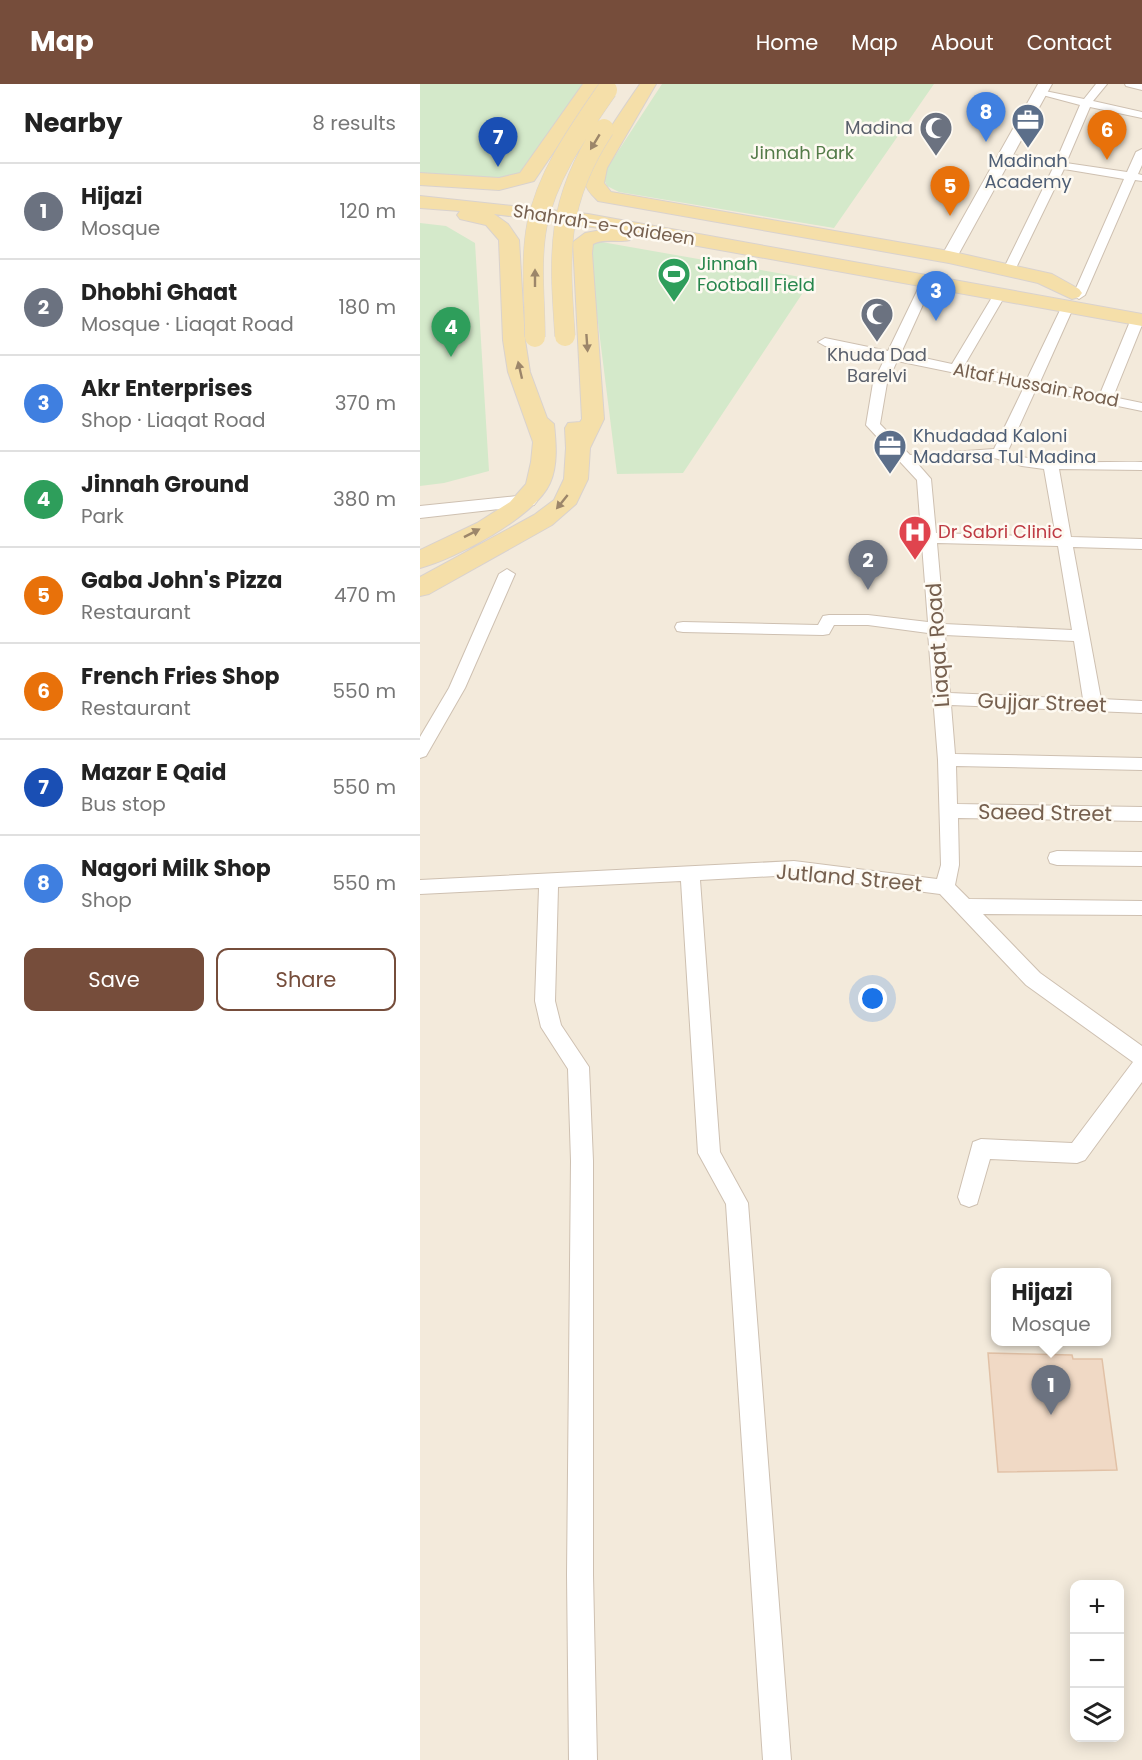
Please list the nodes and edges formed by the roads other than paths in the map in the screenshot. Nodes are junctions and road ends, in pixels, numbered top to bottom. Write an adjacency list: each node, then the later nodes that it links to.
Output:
1 (648, 84): 17 (main road)
2 (1102, 84): 7 (street)
3 (1130, 84): 5 (street)
4 (614, 87): 13 (main road); 29 (main road, one-way to 4, bridge); 30 (main road, one-way to 30, bridge)
5 (1142, 87)
6 (1043, 88): 7 (street); 10 (street)
7 (1086, 103): 8 (street); 11 (street)
8 (1142, 115)
9 (1142, 152): 12 (street)
10 (1005, 157): 11 (street); 17 (street)
11 (1059, 165): 12 (street); 18 (street)
12 (1136, 177): 21 (street)
13 (420, 179)
14 (420, 190): 21 (main road, Shahrah-e-Qaideen)
15 (420, 202): 20 (main road, Shahrah-e-Qaideen)
16 (420, 211): 29 (main road, one-way to 16)
17 (949, 257): 18 (main road)
18 (1009, 270): 21 (main road)
19 (924, 289): 20 (main road); 24 (street, Liaqat Road); 30 (main road, one-way to 30)
20 (1000, 294): 21 (main road, Shahrah-e-Qaideen); 25 (street)
21 (1073, 298): 22 (main road, Shahrah-e-Qaideen); 26 (street)
22 (1141, 315): 27 (street)
23 (825, 342): 24 (street, Altaf Hussain Road)
24 (893, 356): 25 (street, Altaf Hussain Road); 32 (street, Liaqat Road)
25 (956, 369): 26 (street, Altaf Hussain Road)
26 (1032, 384): 27 (street, Altaf Hussain Road); 31 (street)
27 (1105, 399): 28 (street, Altaf Hussain Road)
28 (1142, 407)
29 (545, 445): 35 (main road)
30 (578, 448): 42 (main road, one-way to 42)
31 (999, 455): 32 (street); 33 (street)
32 (906, 460): 37 (street, Liaqat Road)
33 (1051, 465): 34 (street); 38 (street)
34 (1142, 466)
35 (527, 501): 36 (street); 40 (main road, one-way to 35)
36 (420, 512)
37 (929, 538): 38 (street); 44 (street, Liaqat Road)
38 (1065, 542): 39 (street); 45 (street)
39 (1142, 544)
40 (420, 560)
41 (507, 574): 49 (street)
42 (420, 588)
43 (683, 627): 44 (street)
44 (938, 629): 45 (street); 46 (street, Liaqat Road)
45 (1081, 636): 47 (street)
46 (942, 699): 47 (street, Gujjar Street); 50 (street, Liaqat Road)
47 (1093, 705): 48 (street, Gujjar Street)
48 (1142, 707)
49 (420, 752)
50 (946, 760): 51 (street); 52 (street, Liaqat Road)
51 (1142, 764)
52 (948, 811): 53 (street, Saeed Street); 59 (street, Liaqat Road)
53 (1142, 814)
54 (1057, 858): 55 (street)
55 (1142, 859)
56 (690, 874): 57 (street, Jutland Street); 59 (street, Jutland Street); 66 (street)
57 (549, 881): 58 (street, Jutland Street); 65 (street)
58 (420, 887)
59 (945, 887): 60 (street, Jutland Street)
60 (964, 907): 61 (street); 62 (street, Jutland Street)
61 (1142, 908)
62 (1142, 1057)
63 (1142, 1066): 64 (street)
64 (969, 1197)
65 (583, 1760)
66 (777, 1760)

